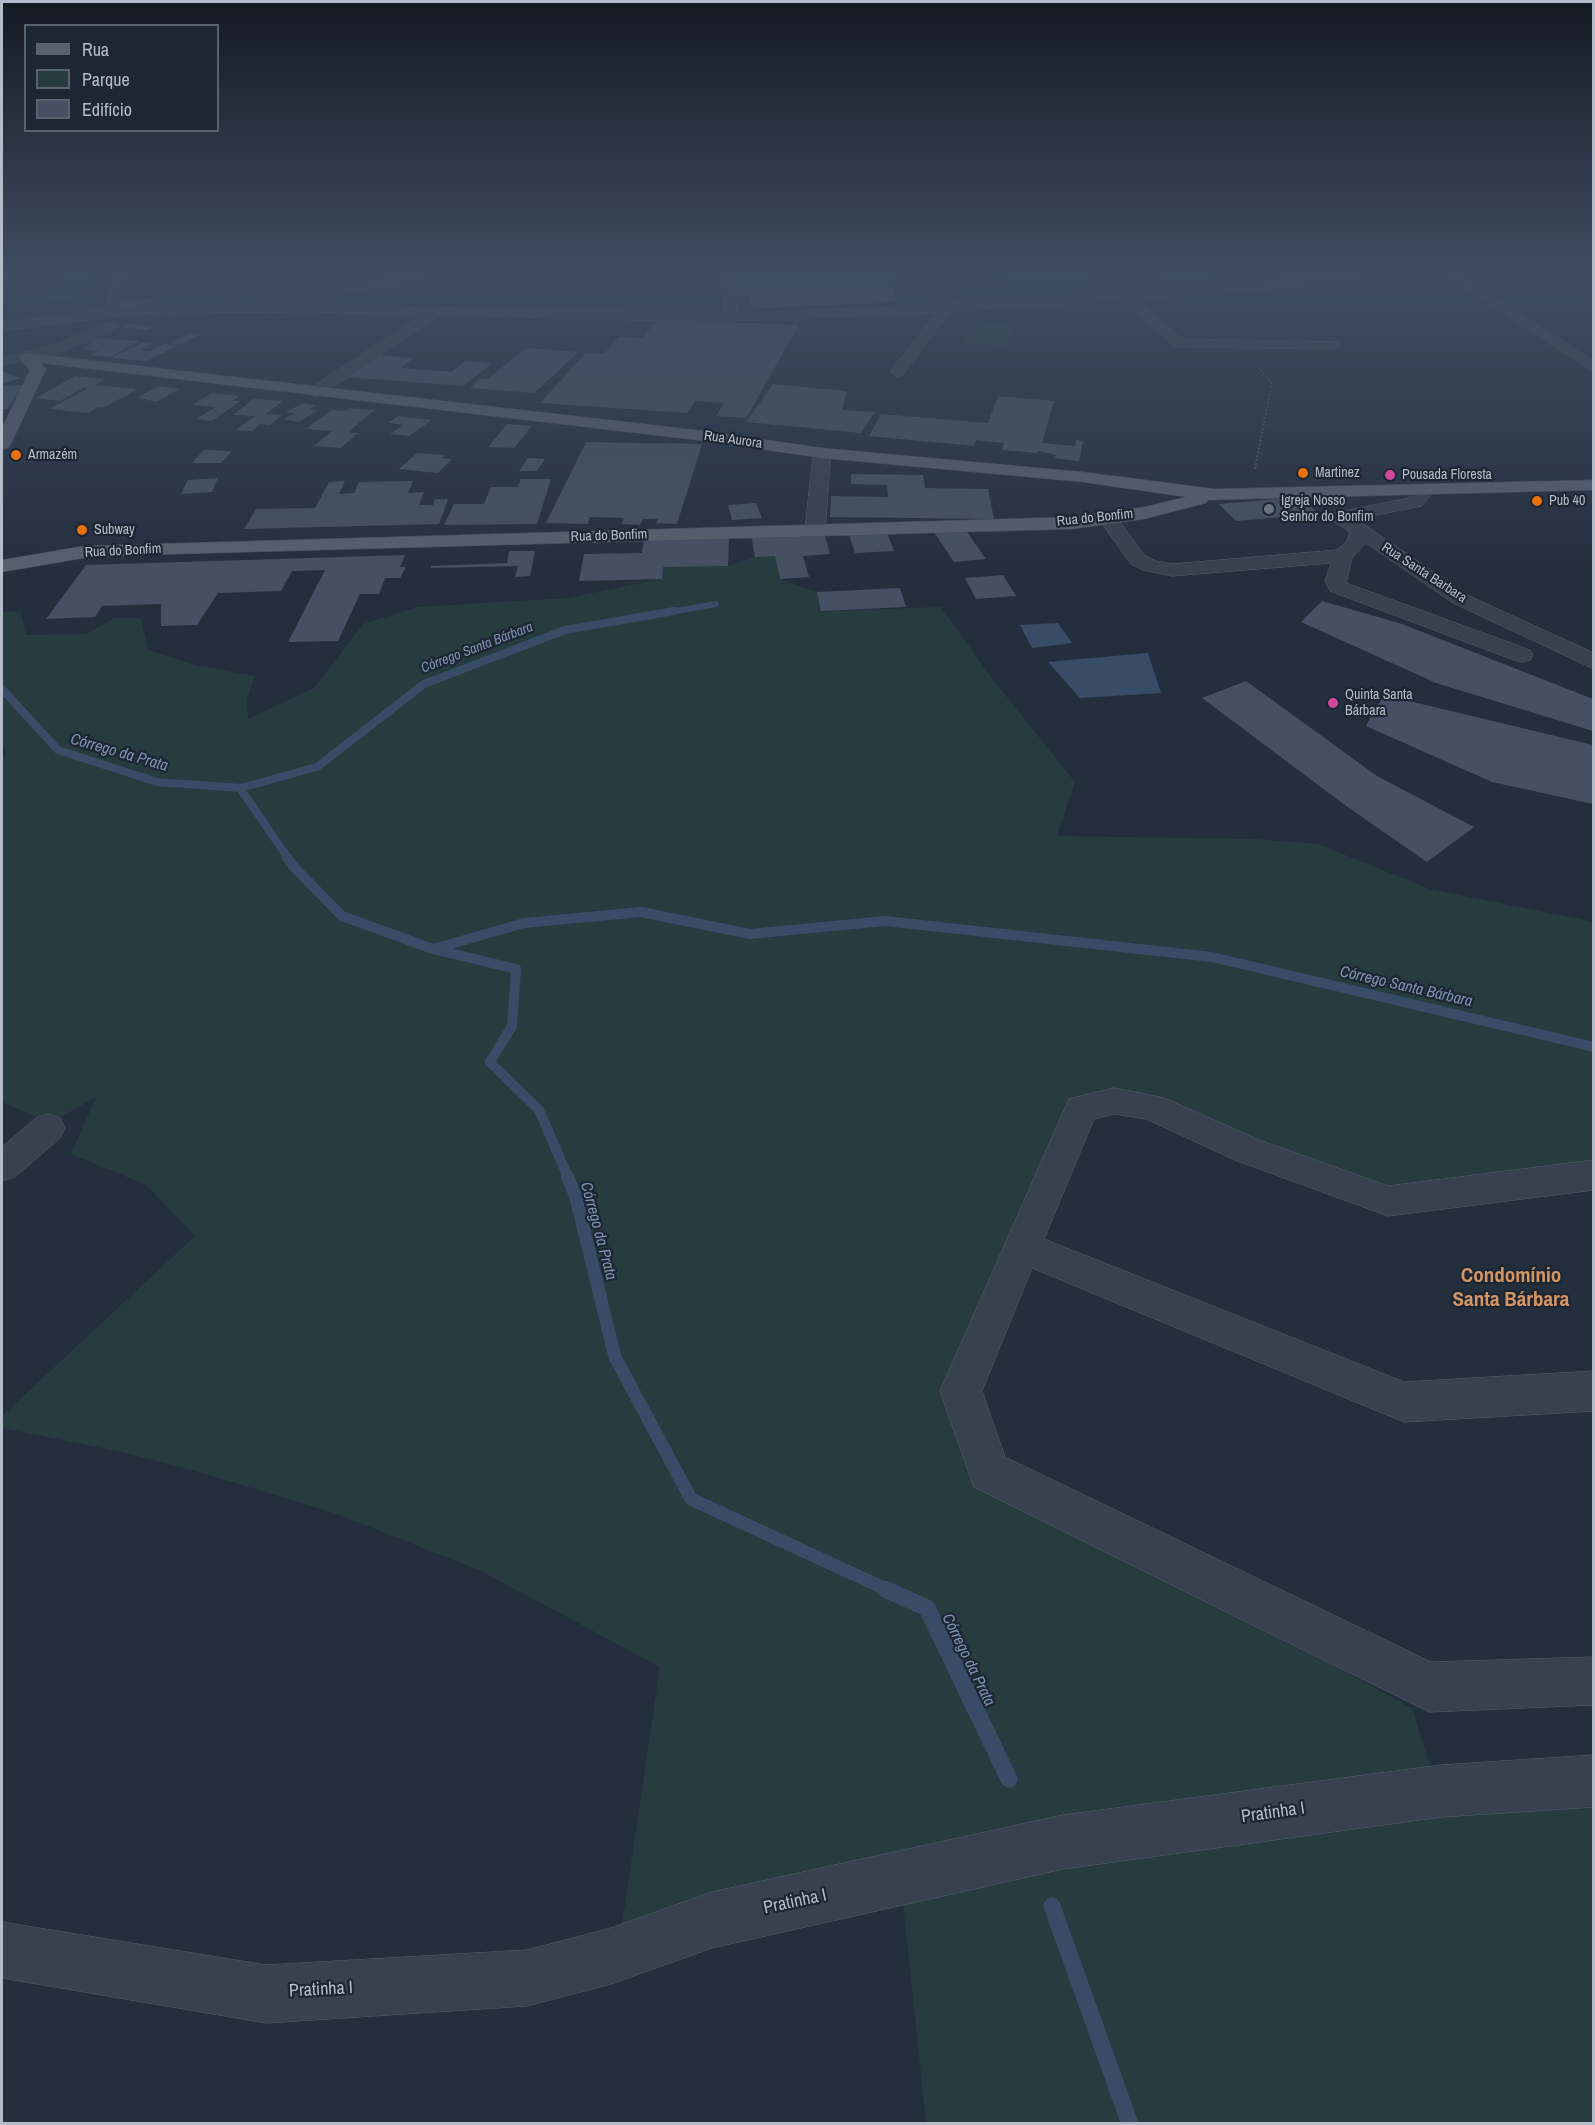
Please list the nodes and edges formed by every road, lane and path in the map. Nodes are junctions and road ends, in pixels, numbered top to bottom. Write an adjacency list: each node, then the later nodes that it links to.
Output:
1 (35, 375): 6 (main road)
2 (175, 375): 5 (main road, Rua Aurora)
3 (340, 375): 5 (street)
4 (1265, 375): 11 (path)
5 (315, 392): 7 (main road, Rua Aurora)
6 (2, 444)
7 (822, 453): 8 (main road, Rua Aurora); 14 (street)
8 (1083, 477): 12 (main road, Rua Aurora); 13 (main road)
9 (1593, 485): 10 (main road)
10 (1425, 490): 11 (main road); 15 (street, Rua Santa Barbara)
11 (1258, 493): 12 (main road)
12 (1215, 495): 13 (main road, Rua do Bonfim)
13 (1101, 519): 14 (main road, Rua do Bonfim); 16 (street)
14 (815, 530): 17 (main road, Rua do Bonfim)
15 (1360, 530): 16 (street); 19 (street, Rua Santa Barbara)
16 (1343, 556): 18 (street)
17 (2, 566)
18 (1522, 655)
19 (1593, 662)
20 (48, 1128): 21 (street)
21 (2, 1167)
22 (1593, 1175): 23 (street)
23 (1022, 1247): 24 (street); 25 (street)
24 (1593, 1391)
25 (1593, 1681)
26 (1593, 1781): 27 (street, Pratinha I)
27 (2, 1950)

